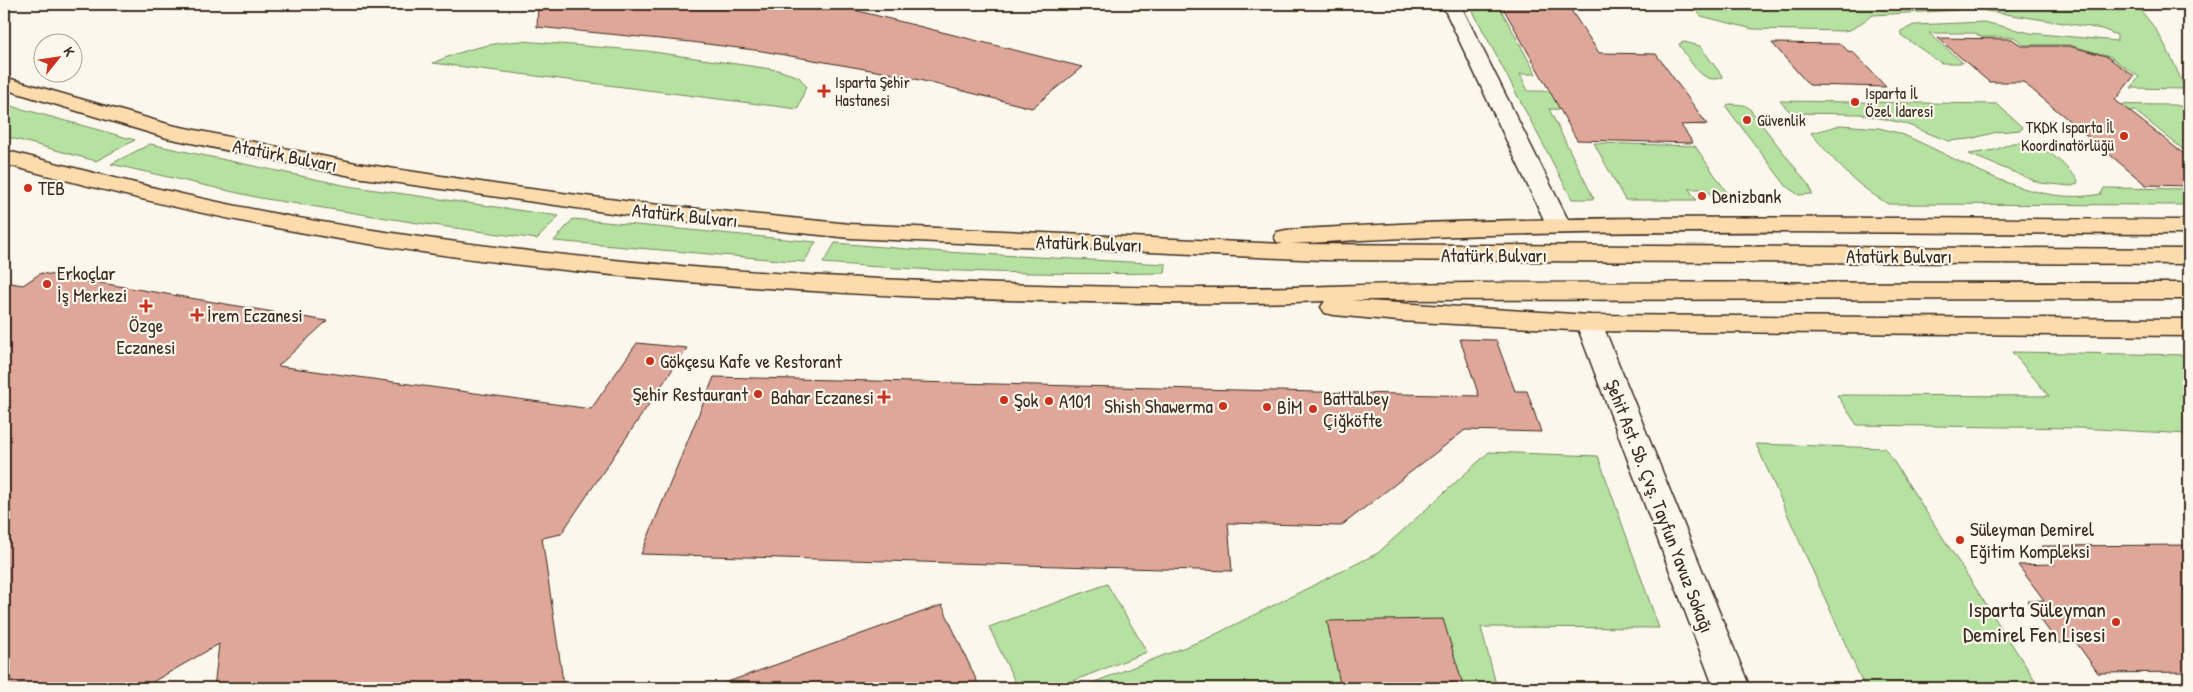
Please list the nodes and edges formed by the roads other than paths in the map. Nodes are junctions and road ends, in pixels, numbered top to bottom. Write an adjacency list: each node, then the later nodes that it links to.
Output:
1 (1451, 4): 4 (street)
2 (4, 83): 6 (main road, Atatürk Bulvarı)
3 (4, 157): 9 (main road, Atatürk Bulvarı)
4 (1559, 226): 5 (main road); 6 (main road)
5 (2189, 227)
6 (1153, 246): 7 (main road, Atatürk Bulvarı)
7 (2189, 257)
8 (2189, 291): 9 (main road, Atatürk Bulvarı)
9 (1203, 296): 10 (main road)
10 (1589, 323): 11 (main road); 12 (street, Şehit Ast. Sb. Çvş. Tayfun Yavuz Sokağı)
11 (2189, 328)
12 (1732, 688)

